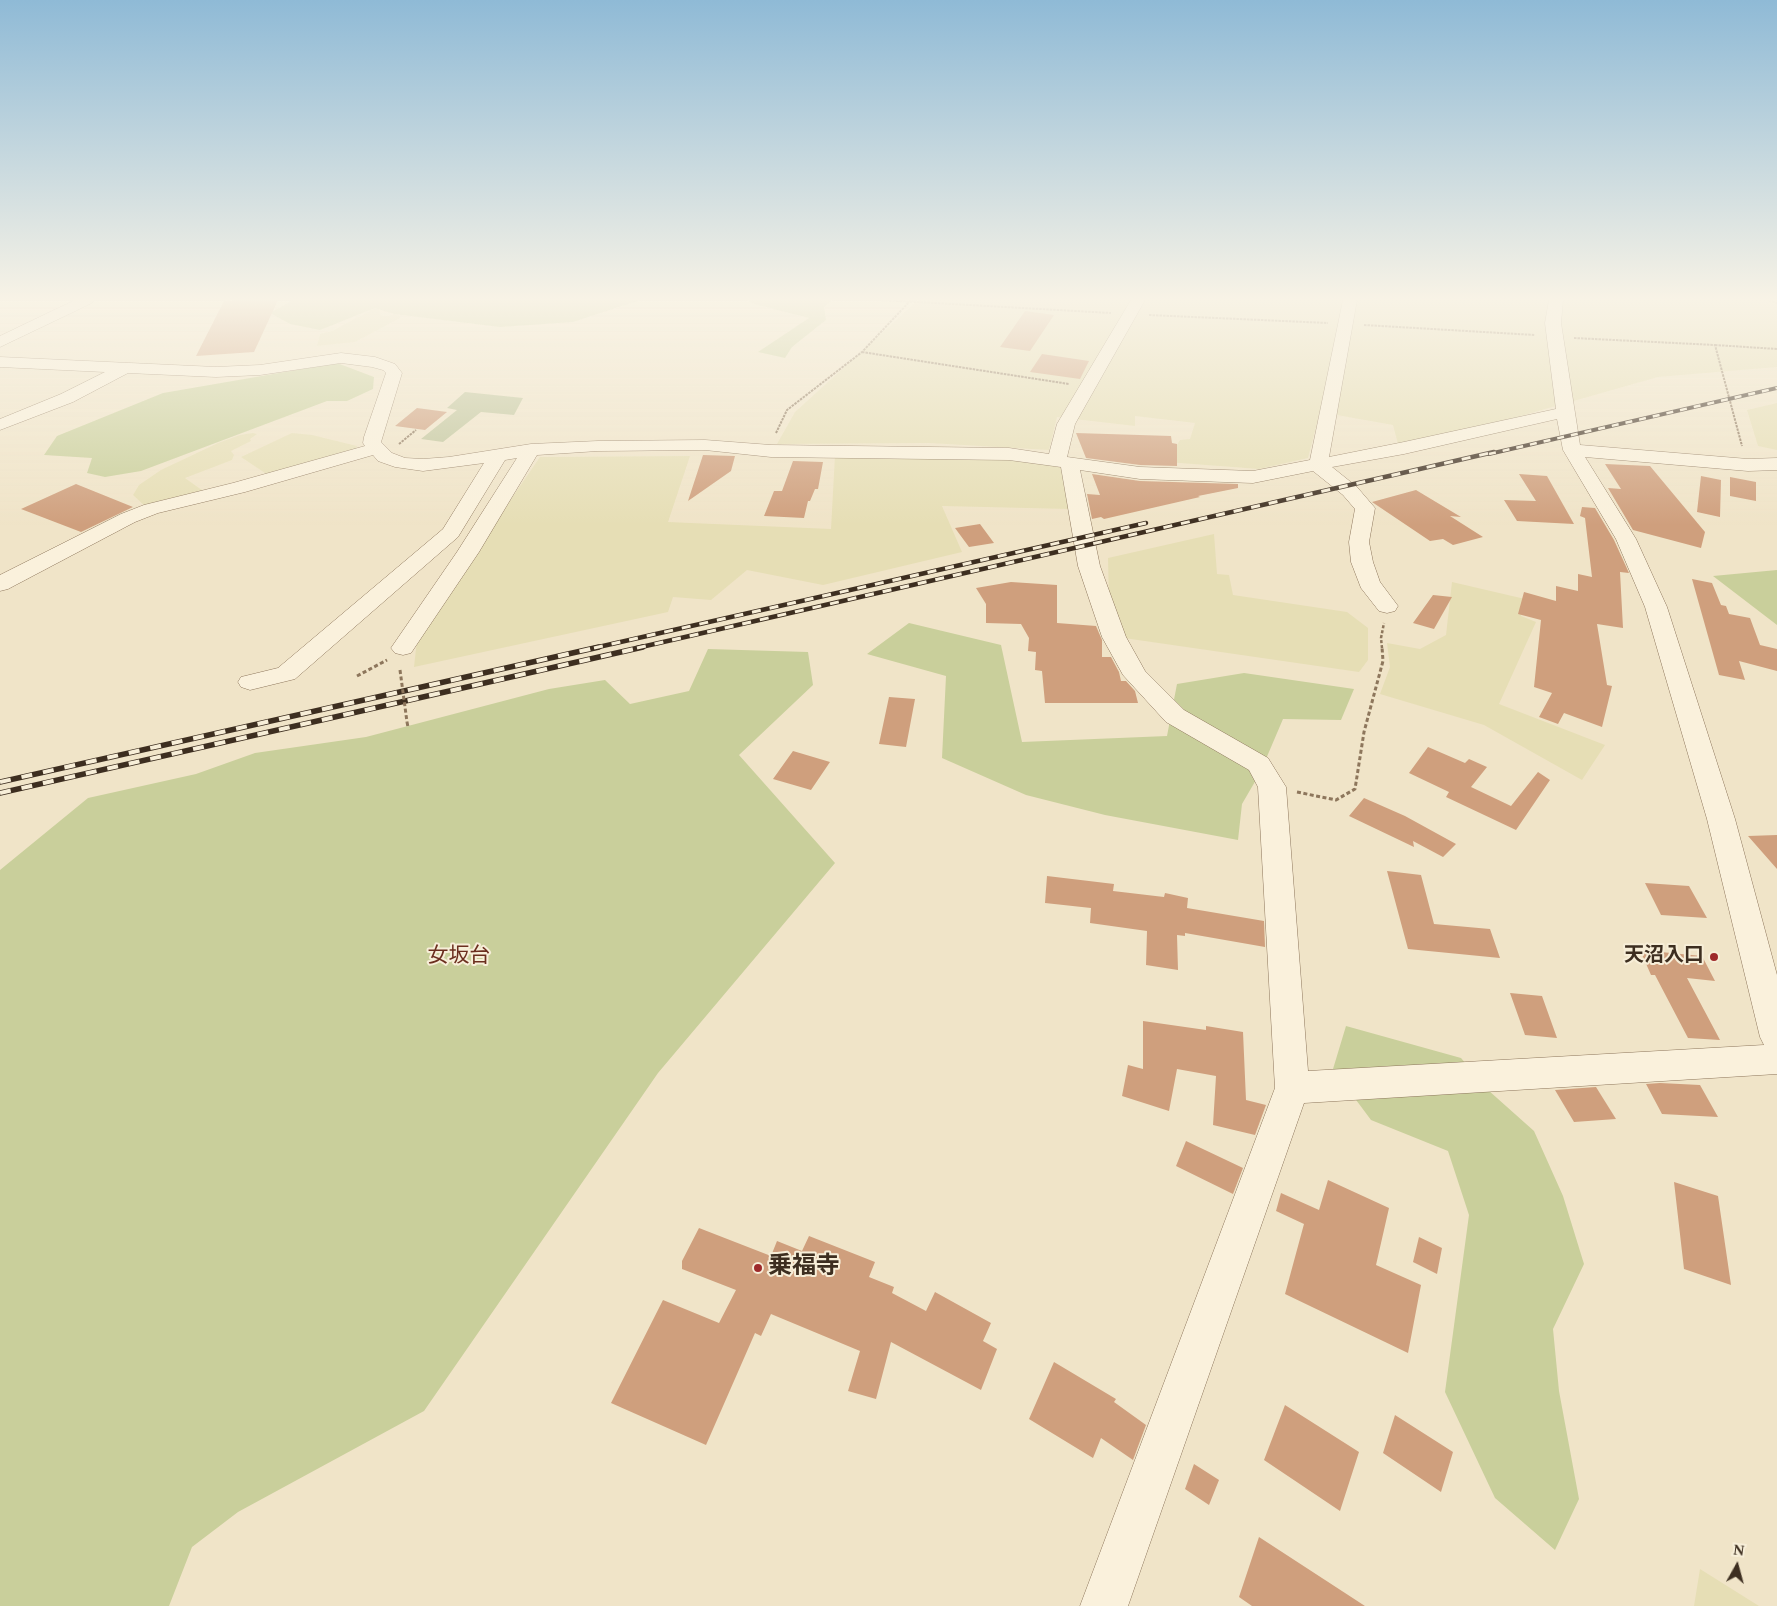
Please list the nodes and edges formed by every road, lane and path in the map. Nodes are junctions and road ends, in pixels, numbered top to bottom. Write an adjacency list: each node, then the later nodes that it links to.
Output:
1 (113, 375): 11 (street)
2 (393, 375): 17 (street)
3 (832, 375): 16 (path)
4 (1014, 375): 9 (path)
5 (1094, 375): 9 (street)
6 (1335, 375): 22 (street)
7 (1560, 375): 10 (street)
8 (1723, 375): 21 (path)
9 (1087, 386): 19 (street)
10 (1565, 412): 15 (street); 22 (street)
11 (0, 425)
12 (416, 430): 17 (path)
13 (420, 450): 17 (street)
14 (531, 450): 16 (street); 18 (street); 25 (street)
15 (1572, 450): 21 (street); 31 (street)
16 (771, 451): 19 (street)
17 (391, 453): 18 (street); 23 (street)
18 (498, 456): 28 (street)
19 (1063, 462): 22 (street); 30 (street)
20 (1777, 464): 21 (street)
21 (1748, 465)
22 (1318, 466): 24 (street)
23 (0, 584)
24 (1387, 606): 30 (path)
25 (397, 653): 27 (path)
26 (400, 670): 29 (path, bridge)
27 (357, 676)
28 (250, 682)
29 (407, 724)
30 (1272, 786): 33 (street)
31 (1777, 1037)
32 (1777, 1059): 33 (street)
33 (1292, 1088): 34 (street)
34 (1104, 1606)

